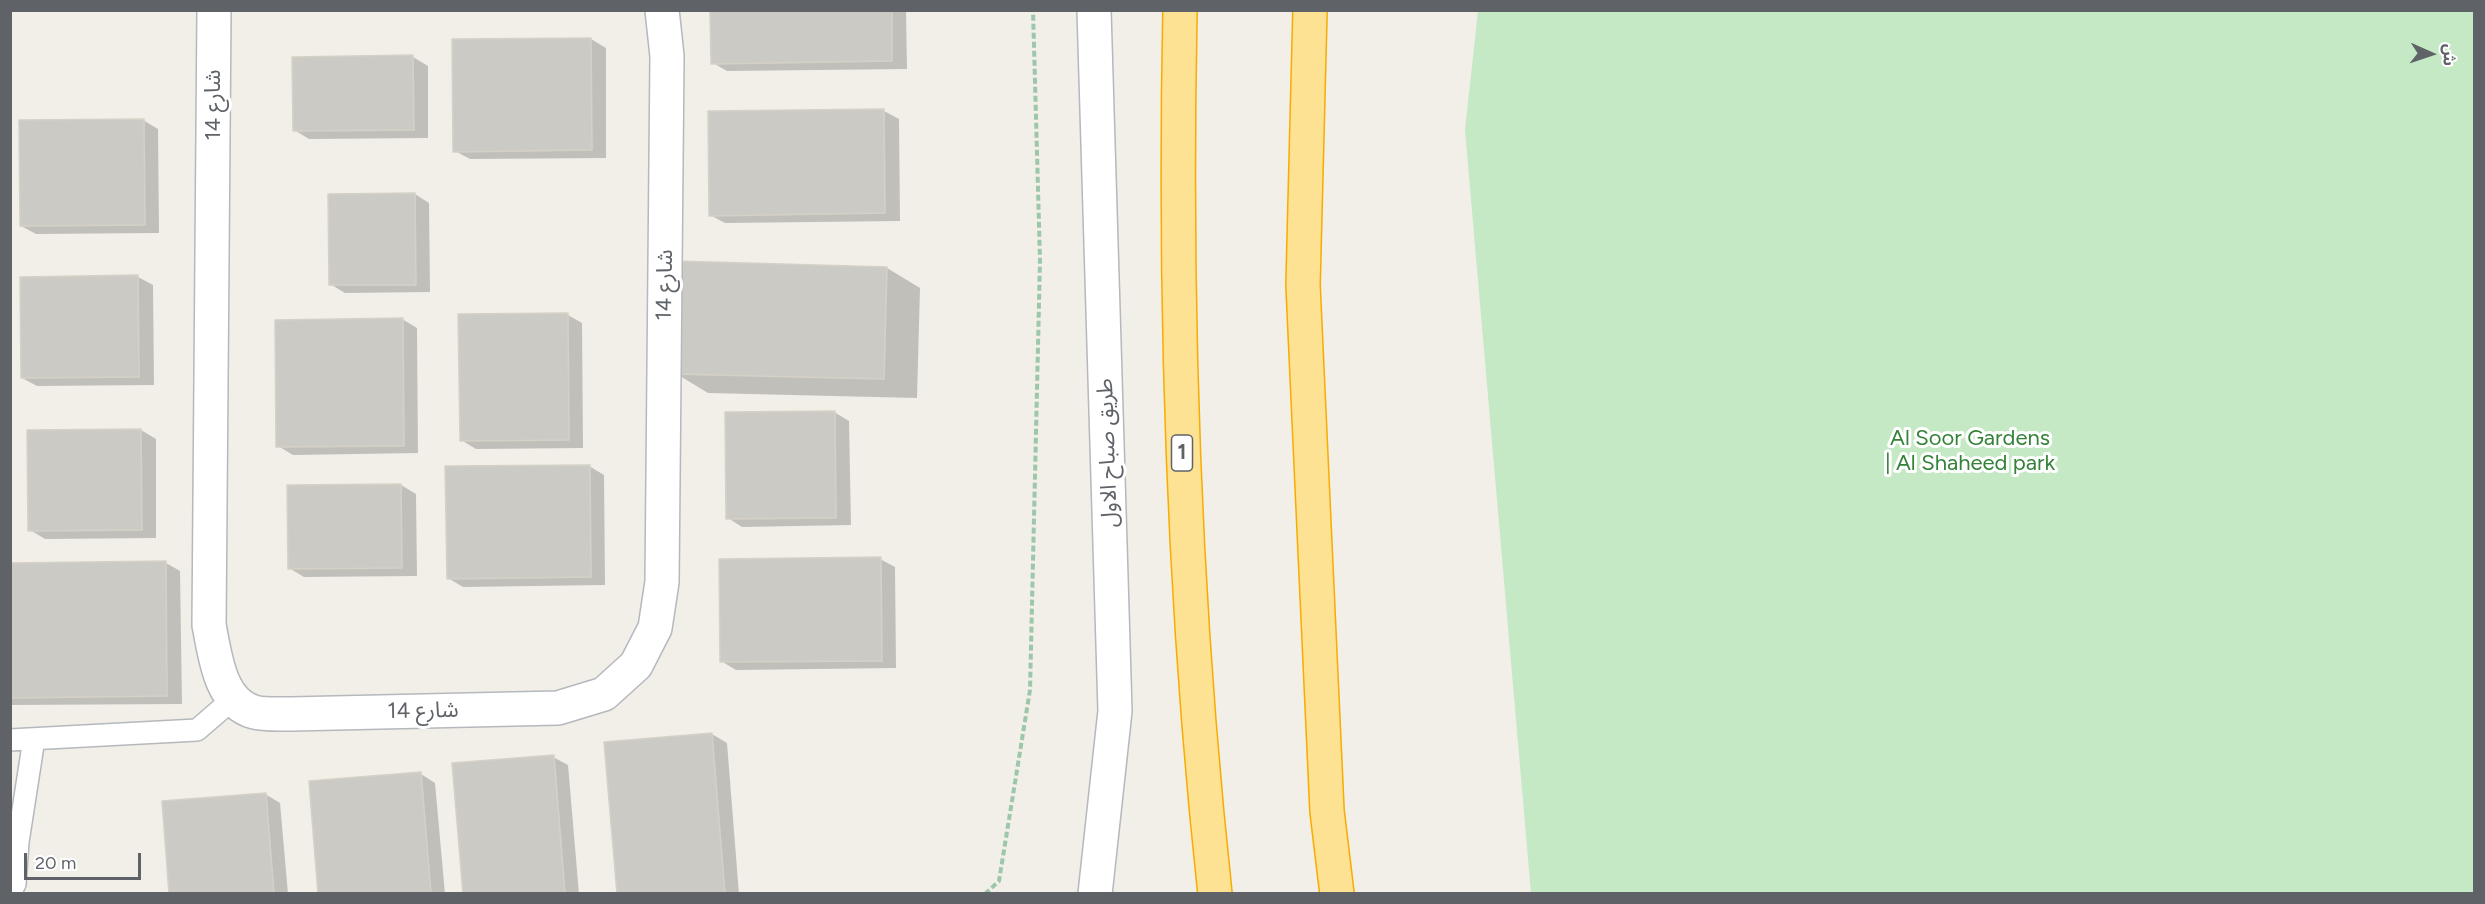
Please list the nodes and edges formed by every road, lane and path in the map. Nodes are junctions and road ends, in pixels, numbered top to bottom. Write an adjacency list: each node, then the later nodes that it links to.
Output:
1 (214, 10): 7 (street, شارع 14)
2 (662, 10): 7 (street, شارع 14)
3 (1033, 10): 11 (path)
4 (1094, 10): 12 (street, طريق صباح الاول)
5 (1180, 10): 13 (highway, 1)
6 (1310, 10): 14 (highway)
7 (232, 699): 8 (lane)
8 (34, 739): 9 (lane); 10 (lane)
9 (10, 740)
10 (10, 893)
11 (986, 894)
12 (1095, 894)
13 (1215, 894)
14 (1337, 894)

